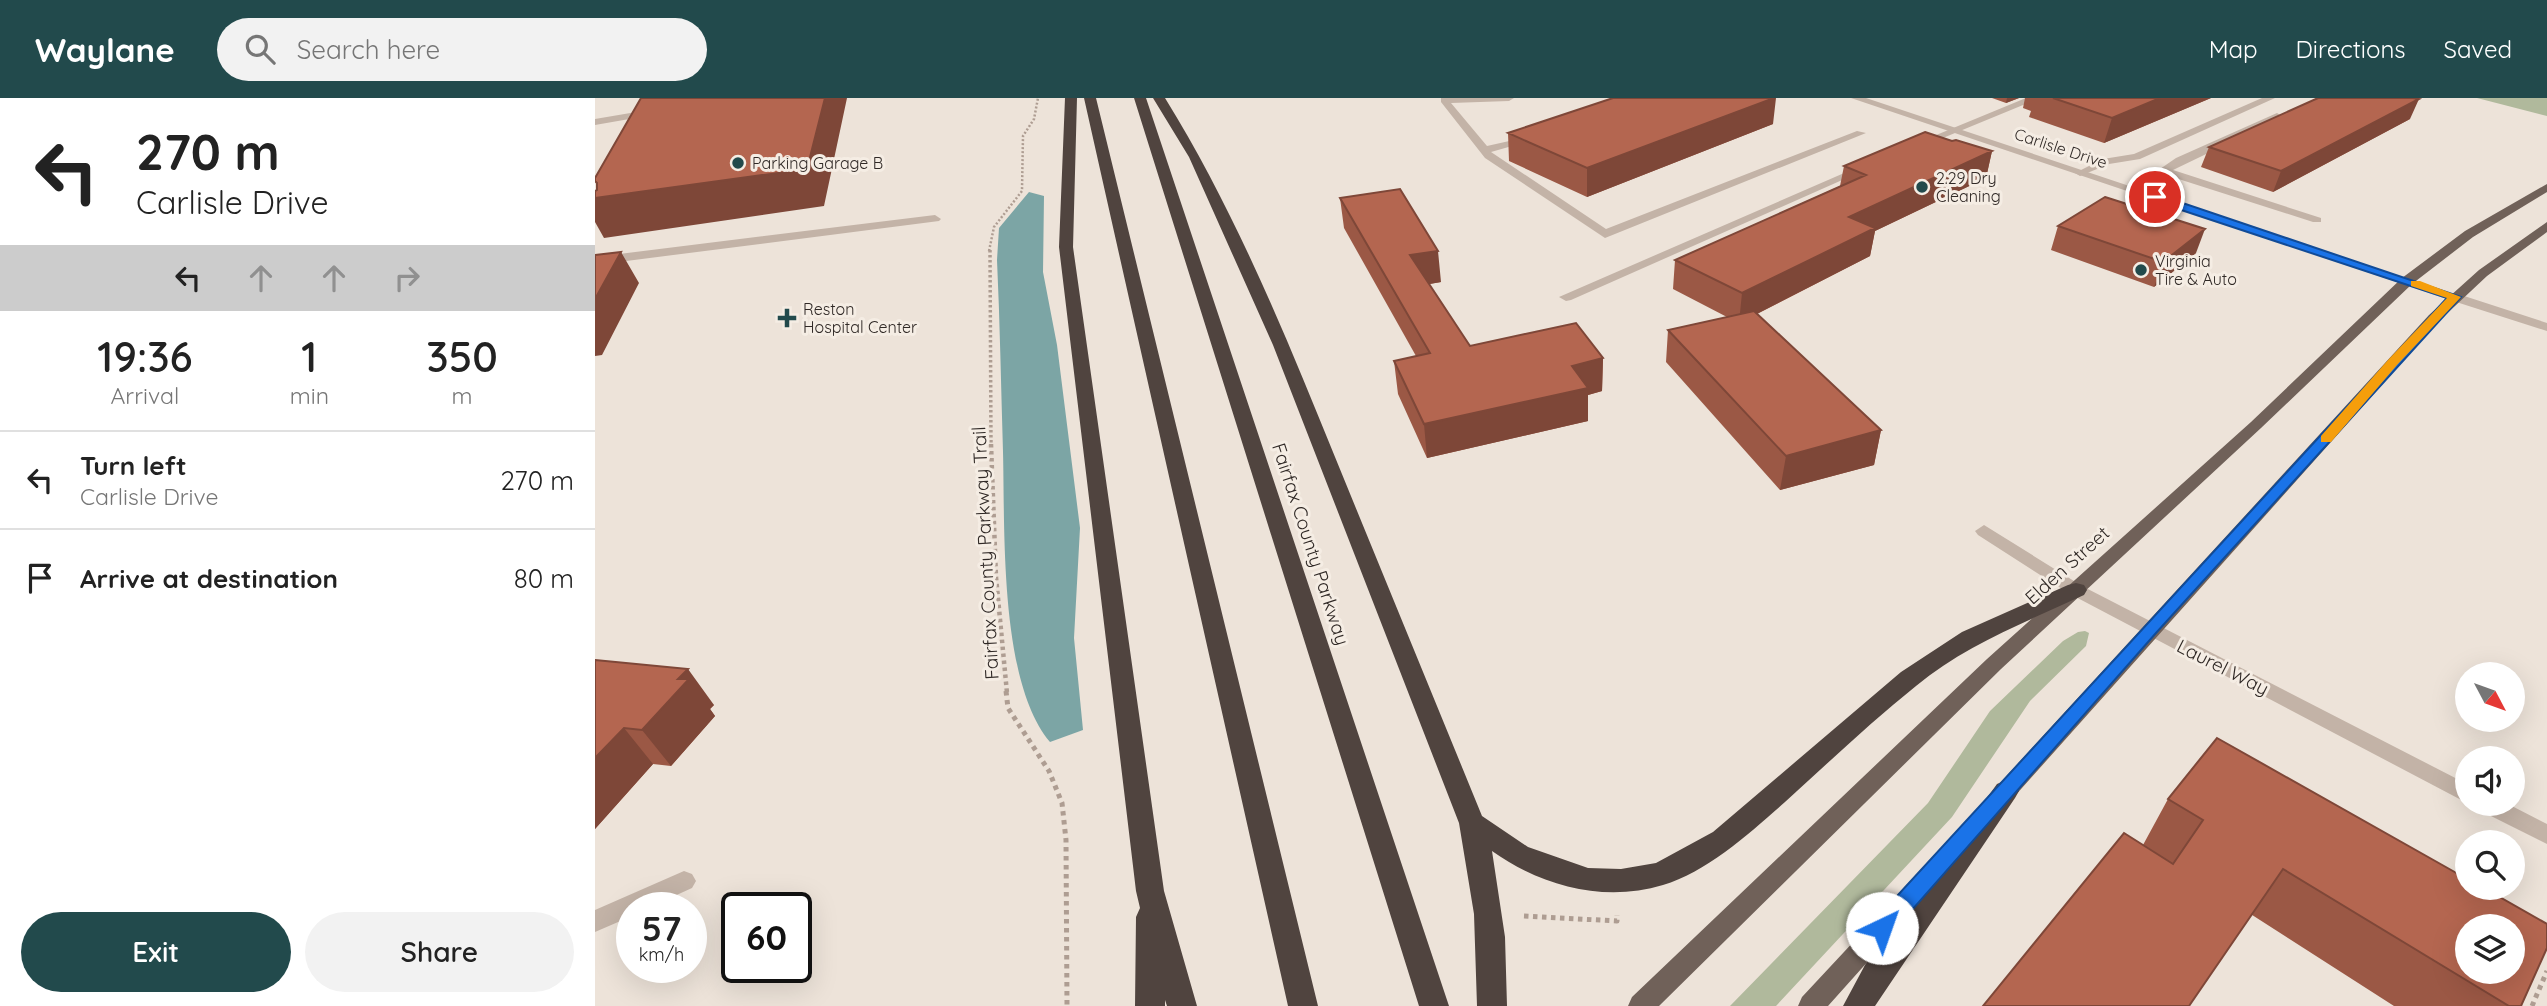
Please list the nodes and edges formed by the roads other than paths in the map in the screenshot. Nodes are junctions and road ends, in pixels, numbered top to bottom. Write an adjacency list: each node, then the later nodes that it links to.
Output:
1 (1071, 98): 41 (highway)
2 (1090, 98): 45 (highway)
3 (1140, 98): 46 (highway, Fairfax County Parkway)
4 (1159, 98): 38 (highway)
5 (1509, 98): 17 (street)
6 (1856, 98): 12 (street, Carlisle Drive)
7 (2035, 98): 12 (street)
8 (2270, 98): 13 (street)
9 (660, 111): 11 (street)
10 (2277, 116): 16 (street)
11 (595, 122)
12 (1952, 130): 18 (street); 21 (street, Carlisle Drive)
13 (2195, 131): 16 (street); 21 (street)
14 (1550, 132): 17 (street)
15 (1861, 133): 17 (street)
16 (2224, 140): 20 (street)
17 (1485, 150)
18 (1904, 151)
19 (1879, 162): 29 (street)
20 (2166, 171): 23 (street); 25 (street)
21 (2080, 173): 23 (street, Carlisle Drive)
22 (2547, 187): 28 (main road, Elden Street)
23 (2134, 191): 28 (street, Carlisle Drive)
24 (935, 219): 27 (street)
25 (2316, 220)
26 (2547, 226): 30 (main road)
27 (595, 261)
28 (2407, 281): 30 (street, Carlisle Drive); 33 (main road, Elden Street)
29 (1566, 297)
30 (2455, 297): 31 (street, Carlisle Drive); 34 (main road)
31 (2547, 327)
32 (1985, 531): 33 (street, Laurel Way)
33 (2076, 590): 34 (street, Laurel Way); 38 (highway); 48 (main road, Elden Street)
34 (2150, 629): 35 (street, Laurel Way); 36 (main road)
35 (2455, 788)
36 (2006, 791): 49 (main road); 50 (highway)
37 (2510, 816): 39 (street)
38 (1472, 822): 47 (highway)
39 (2547, 835)
40 (684, 881): 42 (street)
41 (1150, 891): 43 (highway); 44 (highway)
42 (595, 921)
43 (1150, 1006)
44 (1182, 1006)
45 (1303, 1006)
46 (1434, 1006)
47 (1492, 1006)
48 (1641, 1006)
49 (1811, 1006)
50 (1858, 1006)

